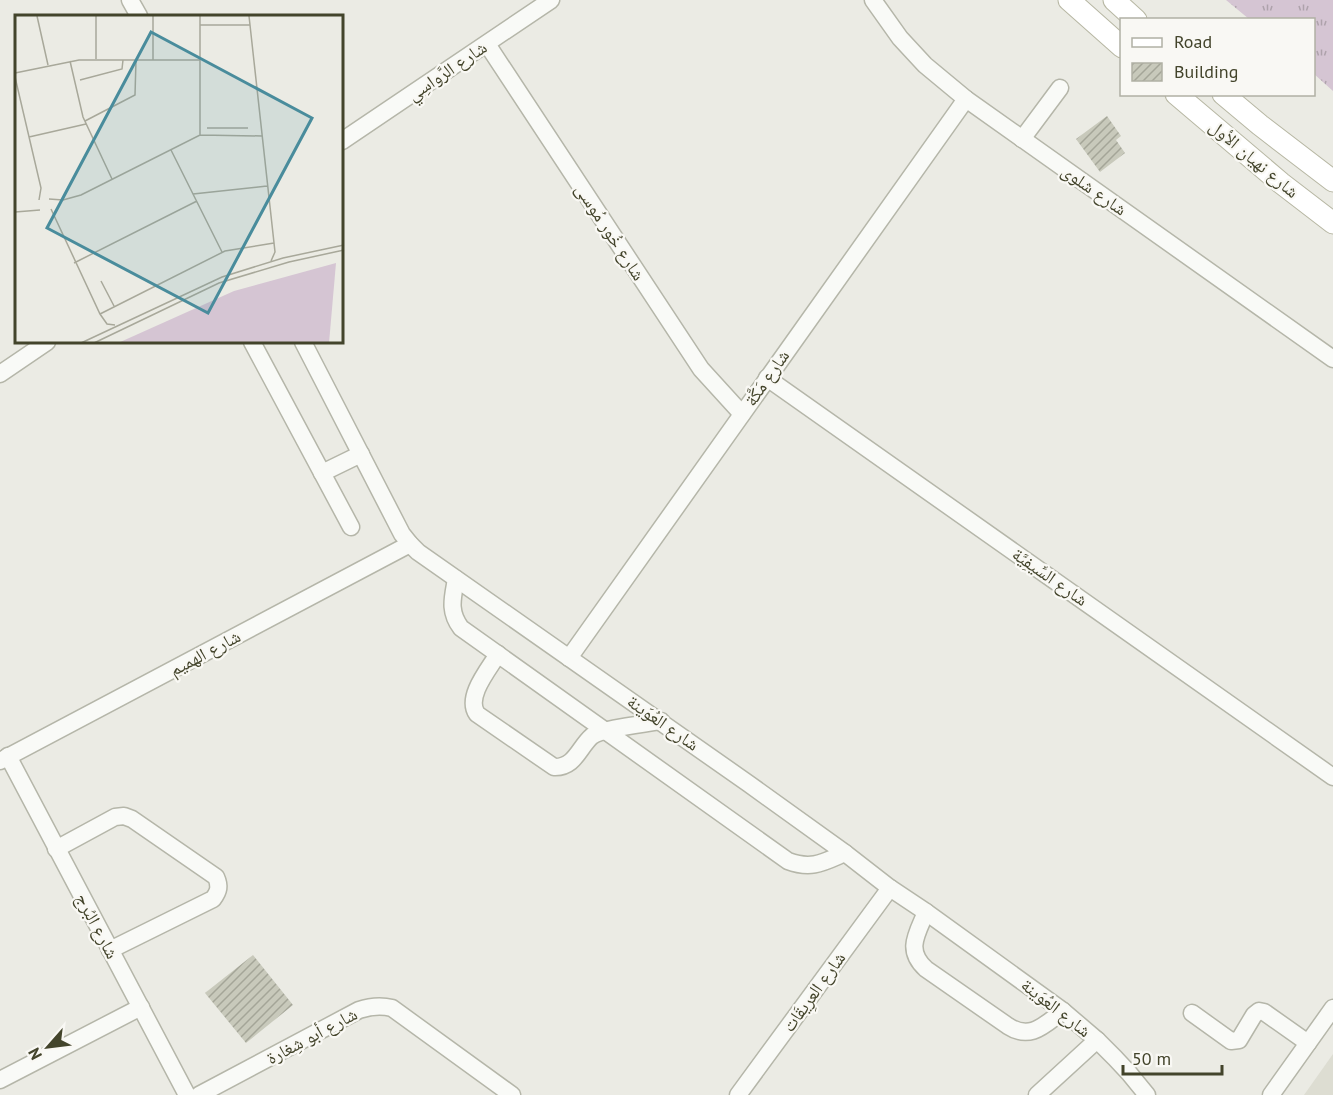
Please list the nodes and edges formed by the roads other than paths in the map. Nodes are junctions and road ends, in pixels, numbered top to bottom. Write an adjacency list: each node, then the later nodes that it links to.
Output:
1 (130, 0): 6 (street)
2 (551, 0): 8 (street, شارع الرَّواسِي)
3 (873, 0): 13 (street, شارع شلوى)
4 (1069, 0): 9 (main road)
5 (1114, 0): 7 (main road)
6 (138, 15)
7 (1134, 18)
8 (487, 44): 15 (street, شارع الرَّواسِي); 24 (street, شارع خُور مُوسى)
9 (1120, 45)
10 (1060, 88): 14 (street)
11 (1178, 96): 17 (main road, شارع نهيان الأول)
12 (1225, 96): 16 (main road, شارع نهيان الأول)
13 (966, 99): 14 (street, شارع شلوى); 23 (street, شارع مَكَّة)
14 (1022, 139): 21 (street, شارع شلوى)
15 (344, 140)
16 (1333, 181)
17 (1333, 223)
18 (44, 344): 22 (street)
19 (253, 344): 26 (street)
20 (304, 344): 25 (street, شارع العُوَينة)
21 (1333, 359)
22 (0, 374)
23 (767, 378): 24 (street, شارع مَكَّة); 35 (street, شارع السِّيفِيَّة)
24 (742, 414): 31 (street, شارع مَكَّة)
25 (361, 454): 26 (street); 28 (street, شارع العُوَينة)
26 (322, 473): 27 (street)
27 (351, 527)
28 (410, 544): 29 (street, شارع العُوَينة); 34 (street, شارع الهميم)
29 (456, 579): 30 (street); 31 (street, شارع العُوَينة)
30 (498, 654): 33 (street); 33 (street)
31 (569, 658): 32 (street, شارع العُوَينة)
32 (661, 722): 33 (street); 37 (street, شارع العُوَينة)
33 (607, 730): 37 (street)
34 (4, 759): 36 (street, شارع البُرج)
35 (1333, 777)
36 (56, 849): 40 (street, شارع البُرج); 40 (street)
37 (845, 853): 38 (street, شارع العُوَينة)
38 (890, 888): 39 (street, شارع العُوَينة); 51 (street, شارع العرِيقَات)
39 (926, 912): 43 (street, شارع العُوَينة); 43 (street)
40 (110, 950): 41 (street, شارع البُرج)
41 (141, 1007): 47 (street); 48 (street, شارع البُرج)
42 (1333, 1008): 46 (street)
43 (1063, 1011): 45 (street, شارع العُوَينة)
44 (1192, 1013): 46 (street)
45 (1097, 1040): 52 (street, شارع العُوَينة); 53 (street, شارع العُوَينة)
46 (1308, 1043): 54 (street)
47 (0, 1080)
48 (187, 1095)
49 (199, 1095): 50 (street, شارع أبو شِغارة)
50 (512, 1095)
51 (738, 1095)
52 (1037, 1095)
53 (1147, 1095)
54 (1271, 1095)

